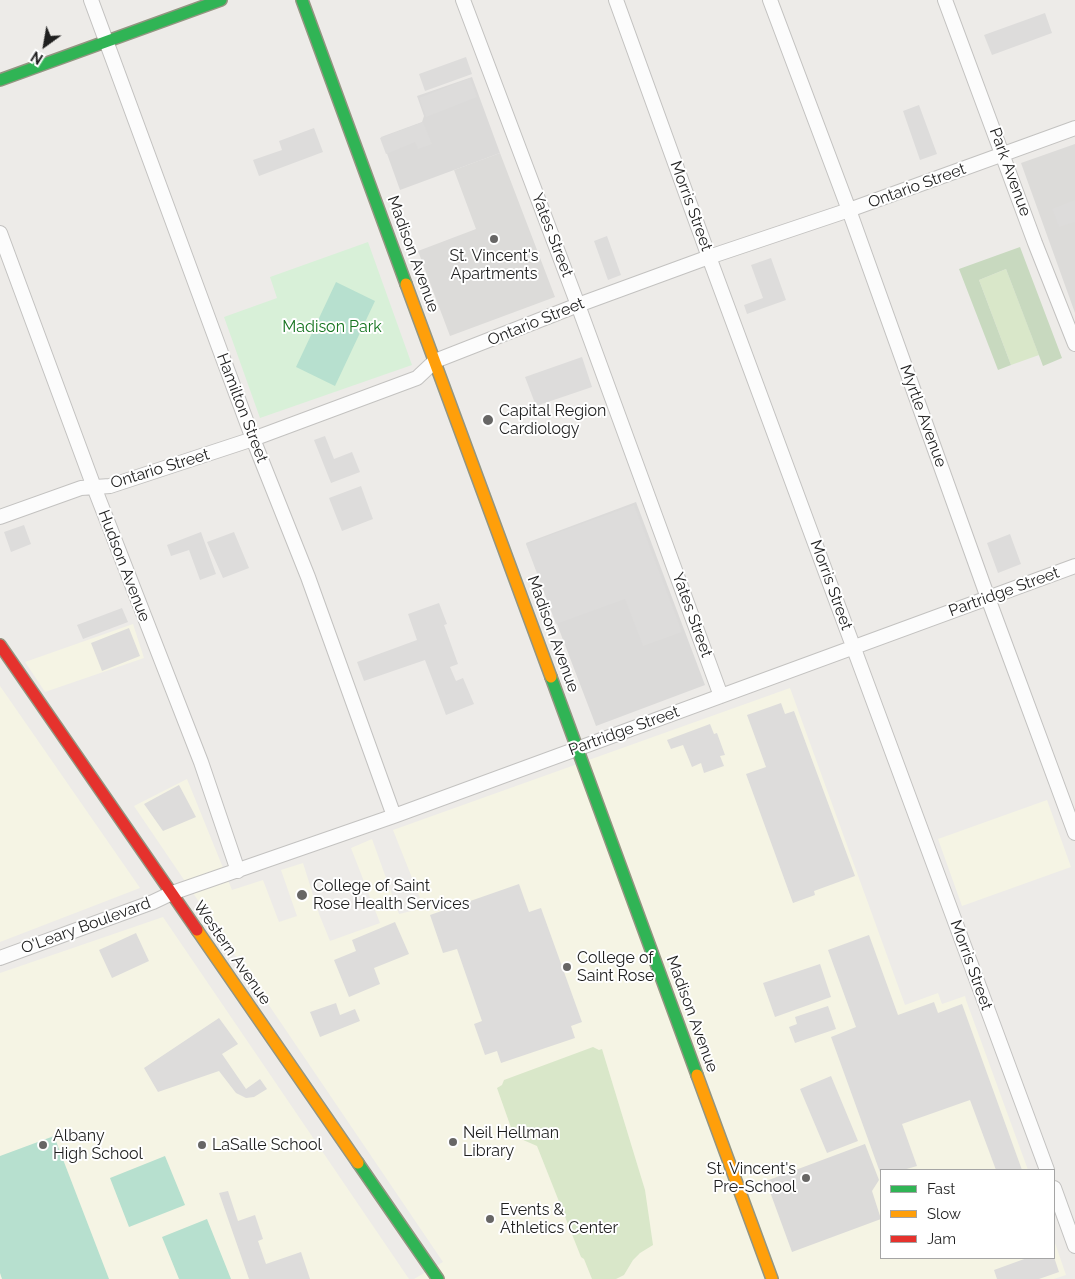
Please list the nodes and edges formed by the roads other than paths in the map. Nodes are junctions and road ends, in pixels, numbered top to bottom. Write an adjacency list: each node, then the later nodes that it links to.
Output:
1 (91, 0): 8 (street, Hamilton Street)
2 (221, 0): 8 (main road)
3 (302, 0): 17 (main road, Madison Avenue)
4 (463, 0): 15 (street, Yates Street)
5 (616, 0): 14 (street, Morris Street)
6 (770, 0): 12 (street, Myrtle Avenue)
7 (945, 0): 11 (street, Park Avenue)
8 (106, 42): 9 (main road); 18 (street, Hamilton Street)
9 (0, 80)
10 (1075, 128): 11 (street, Ontario Street)
11 (1003, 154): 12 (street, Ontario Street); 16 (street, Park Avenue)
12 (849, 210): 14 (street, Ontario Street); 22 (street, Myrtle Avenue)
13 (0, 233): 19 (street, Hudson Avenue)
14 (709, 257): 15 (street, Ontario Street); 24 (street, Morris Street)
15 (578, 305): 17 (street, Ontario Street); 25 (street, Yates Street)
16 (1075, 344)
17 (435, 361): 18 (street, Ontario Street); 26 (main road, Madison Avenue)
18 (253, 439): 19 (street, Ontario Street); 27 (street, Hamilton Street)
19 (94, 487): 20 (street, Ontario Street); 29 (street, Hudson Avenue)
20 (0, 517)
21 (1075, 566): 22 (street, Partridge Street)
22 (988, 598): 24 (street, Partridge Street); 28 (street, Myrtle Avenue)
23 (0, 645): 30 (main road, Western Avenue)
24 (854, 647): 25 (street, Partridge Street); 32 (street, Morris Street)
25 (721, 696): 26 (street, Partridge Street)
26 (578, 748): 27 (street, Partridge Street); 36 (main road, Madison Avenue)
27 (394, 816): 29 (street, Partridge Street)
28 (1075, 832)
29 (238, 871): 30 (street, Partridge Street)
30 (172, 893): 31 (street, O'Leary Boulevard); 35 (main road, Western Avenue)
31 (0, 958)
32 (1047, 1169)
33 (1055, 1191): 34 (street)
34 (1075, 1246)
35 (438, 1279)
36 (772, 1279)

